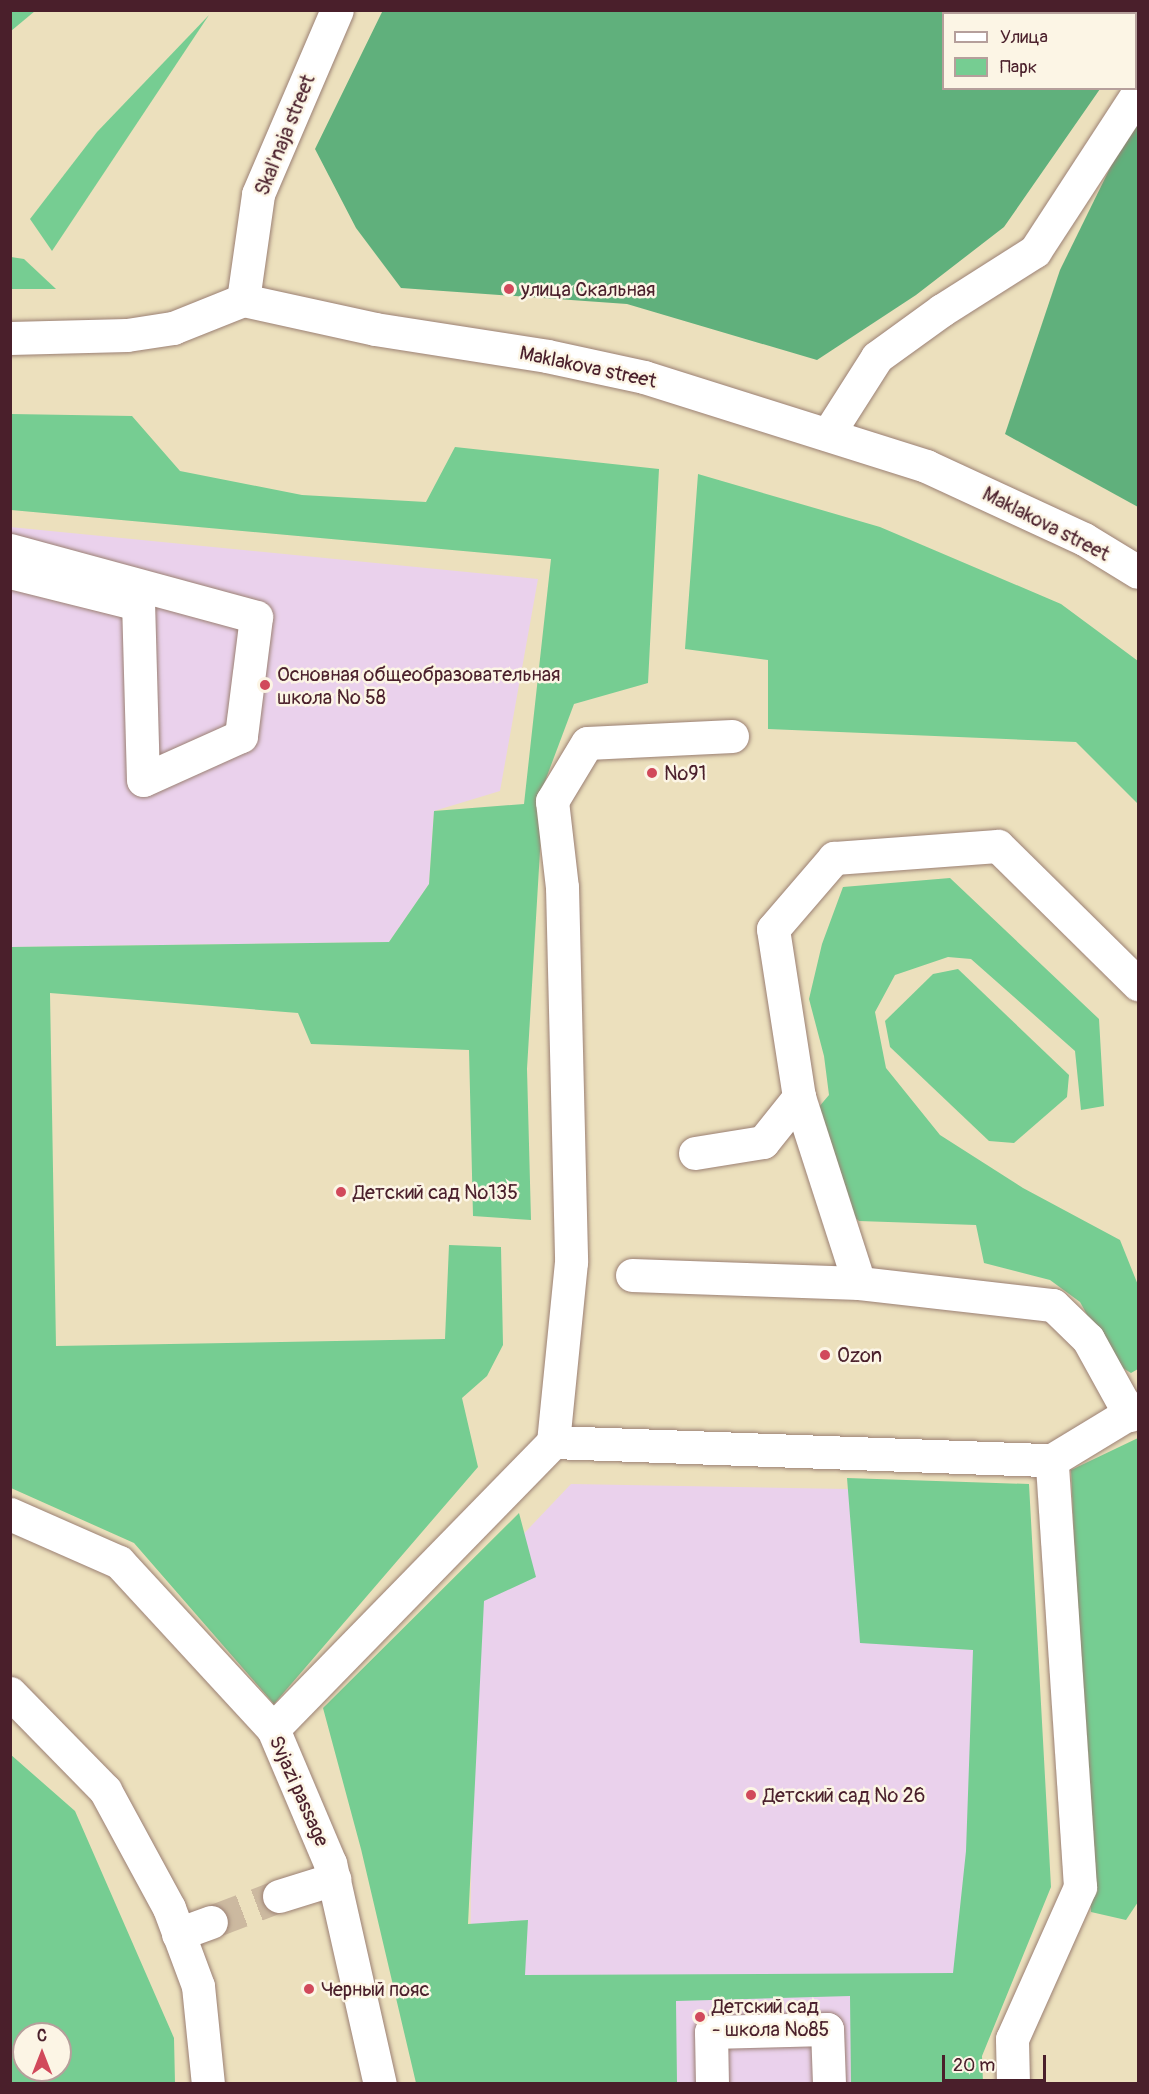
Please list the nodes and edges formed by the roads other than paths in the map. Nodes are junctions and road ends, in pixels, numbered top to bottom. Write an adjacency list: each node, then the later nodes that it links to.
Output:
1 (334, 12): 3 (street, Skal'naja street)
2 (1138, 93): 5 (street)
3 (243, 300): 4 (street); 5 (street, Maklakova street)
4 (10, 338)
5 (828, 434): 8 (street, Maklakova street)
6 (10, 550): 7 (street)
7 (10, 572)
8 (1138, 572)
9 (732, 736): 16 (street)
10 (1138, 984): 11 (street)
11 (799, 1096): 12 (street); 14 (street)
12 (695, 1153)
13 (632, 1275): 14 (street)
14 (859, 1282): 15 (street)
15 (1134, 1412): 17 (street)
16 (553, 1442): 17 (street); 20 (street)
17 (1052, 1460): 29 (street)
18 (10, 1514): 20 (street, Svjazi passage)
19 (10, 1693): 24 (street)
20 (273, 1729): 21 (street, Svjazi passage)
21 (334, 1879): 22 (street); 26 (street, Svjazi passage)
22 (279, 1896)
23 (211, 1922): 24 (street)
24 (178, 1934): 25 (street)
25 (208, 2084)
26 (380, 2084)
27 (712, 2084): 28 (street)
28 (829, 2084)
29 (1013, 2084)

